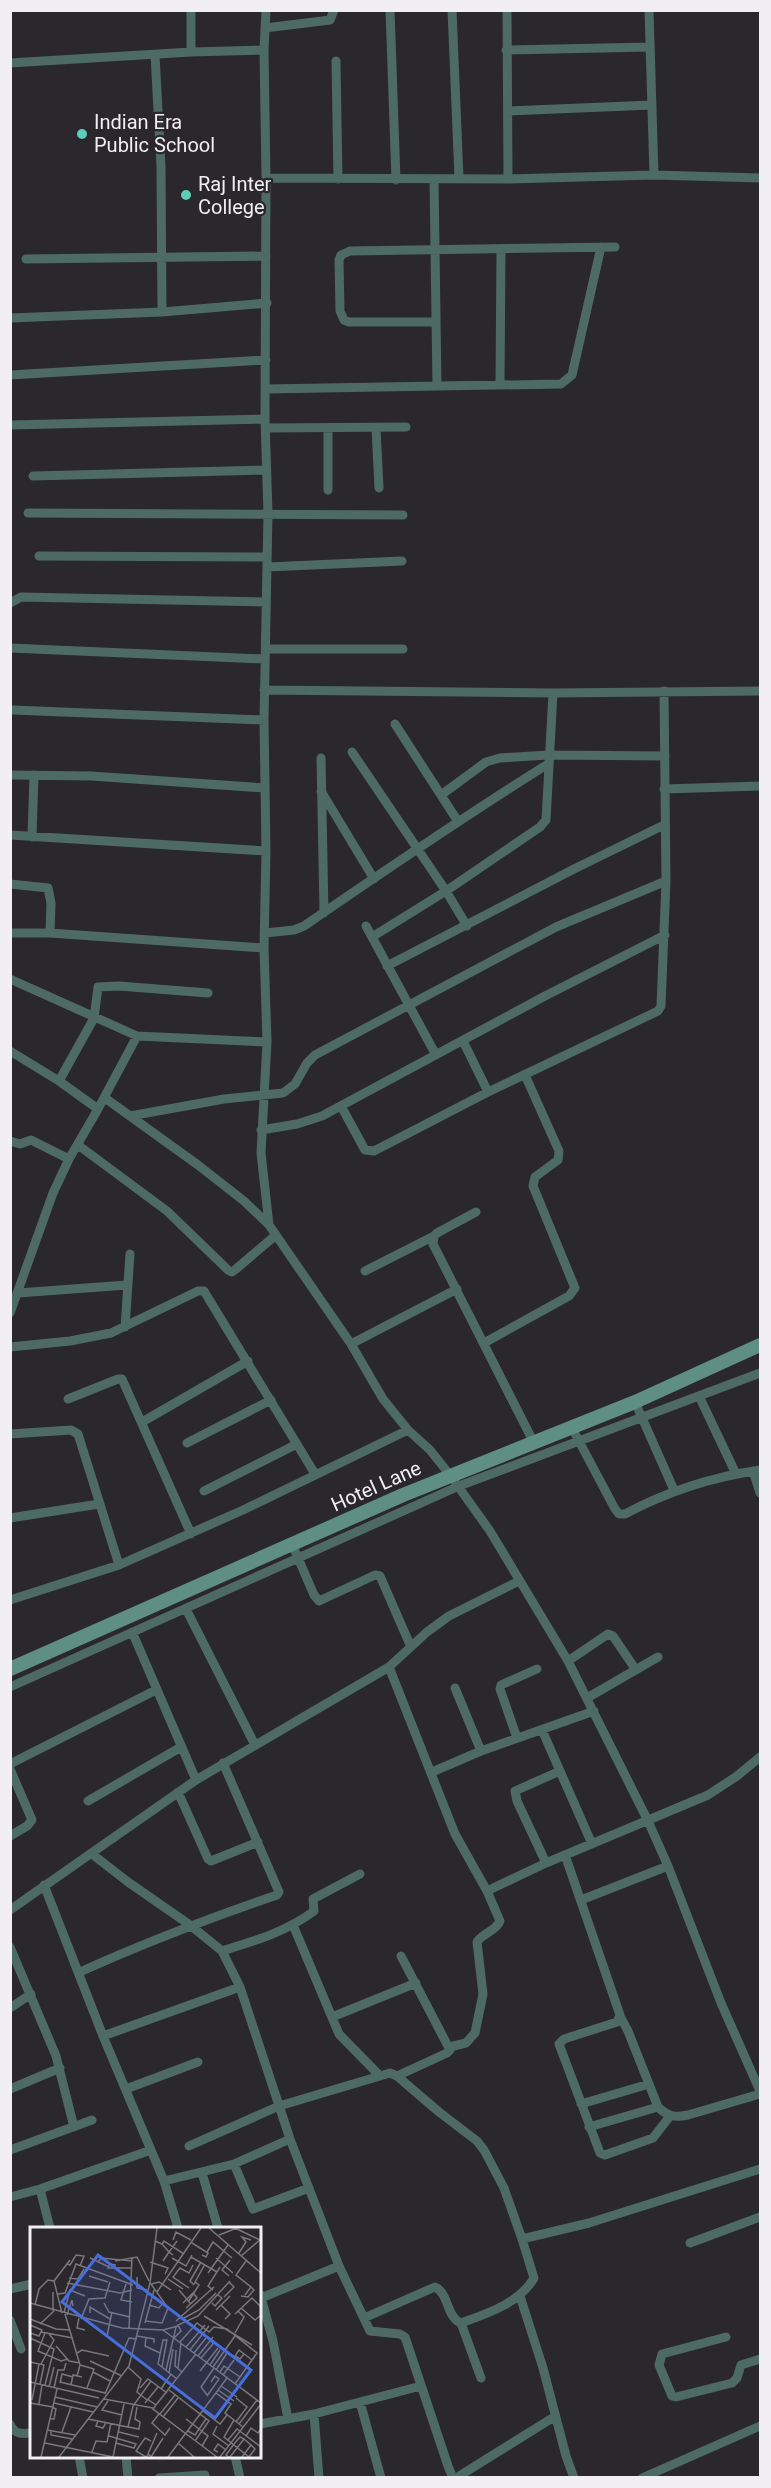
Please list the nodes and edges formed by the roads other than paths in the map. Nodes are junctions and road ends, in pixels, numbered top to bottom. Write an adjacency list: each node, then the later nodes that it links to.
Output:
1 (191, 10): 12 (street)
2 (266, 10): 8 (street)
3 (334, 10): 8 (street)
4 (390, 10): 25 (street)
5 (452, 10): 20 (street)
6 (507, 10): 11 (street)
7 (649, 10): 9 (street)
8 (265, 28): 10 (street)
9 (650, 47): 11 (street); 16 (street)
10 (264, 50): 12 (street); 19 (street)
11 (506, 50): 17 (street)
12 (191, 52): 13 (street)
13 (155, 55): 15 (street); 31 (street)
14 (336, 61): 22 (street)
15 (10, 63)
16 (652, 105): 17 (street); 18 (street)
17 (508, 111): 24 (street)
18 (654, 175): 21 (street); 24 (street)
19 (266, 178): 22 (street); 30 (street)
20 (459, 178): 23 (street); 24 (street)
21 (760, 178)
22 (338, 179): 25 (street)
23 (434, 179): 25 (street); 29 (street)
24 (508, 179)
25 (396, 180)
26 (615, 247): 27 (street)
27 (601, 248): 28 (street); 40 (street)
28 (501, 249): 29 (street); 40 (street)
29 (436, 250): 36 (street); 36 (street)
30 (266, 256): 31 (street); 33 (street)
31 (160, 258): 32 (street); 34 (street)
32 (26, 259)
33 (267, 303): 34 (street); 37 (street)
34 (162, 312): 35 (street)
35 (10, 318)
36 (436, 322): 39 (street)
37 (266, 360): 38 (street); 41 (street)
38 (10, 375)
39 (437, 386): 40 (street); 41 (street)
40 (500, 386)
41 (266, 389): 42 (street)
42 (266, 424): 43 (street); 44 (street); 47 (street)
43 (10, 425)
44 (328, 428): 45 (street); 50 (street)
45 (376, 428): 46 (street); 49 (street)
46 (406, 428)
47 (266, 470): 48 (street); 52 (street)
48 (33, 476)
49 (379, 488)
50 (328, 490)
51 (28, 513): 52 (street)
52 (268, 514): 53 (street); 56 (street)
53 (403, 515)
54 (39, 556): 56 (street)
55 (402, 561): 56 (street)
56 (266, 562): 57 (street)
57 (266, 602): 58 (street); 60 (street)
58 (10, 603)
59 (10, 648): 62 (street)
60 (266, 649): 61 (street); 62 (street)
61 (403, 649)
62 (264, 659): 63 (street)
63 (264, 690): 66 (street); 68 (street)
64 (664, 691): 65 (street); 66 (street); 71 (street)
65 (760, 692)
66 (553, 693): 73 (street)
67 (13, 710): 68 (street)
68 (264, 720): 77 (street)
69 (395, 724): 80 (street)
70 (352, 752): 85 (street)
71 (665, 756): 73 (street); 78 (street)
72 (321, 758): 79 (street)
73 (548, 759): 80 (street); 81 (street); 90 (street)
74 (34, 775): 75 (street); 77 (street); 84 (street)
75 (10, 776)
76 (760, 786): 78 (street)
77 (265, 788): 86 (street)
78 (664, 789): 82 (street)
79 (321, 791): 87 (street); 91 (street)
80 (441, 795): 81 (street)
81 (457, 820): 85 (street)
82 (664, 825): 88 (street); 93 (street)
83 (10, 836): 84 (street)
84 (32, 837): 86 (street)
85 (418, 849): 87 (street); 90 (street)
86 (266, 852): 96 (street)
87 (374, 879): 91 (street)
88 (666, 881): 97 (street); 103 (street)
89 (10, 884): 95 (street)
90 (446, 891): 93 (street); 98 (street)
91 (324, 913): 96 (street)
92 (366, 926): 98 (street)
93 (467, 926): 100 (street)
94 (10, 933): 95 (street)
95 (50, 933): 99 (street)
96 (265, 933): 99 (street)
97 (665, 935): 106 (street); 110 (street)
98 (372, 937): 100 (street)
99 (264, 948): 107 (street)
100 (387, 966): 103 (street)
101 (10, 979): 104 (street)
102 (208, 993): 104 (street)
103 (410, 1005): 109 (street); 113 (street)
104 (93, 1018): 105 (street); 111 (street)
105 (137, 1036): 107 (street); 114 (street)
106 (463, 1041): 109 (street); 112 (street)
107 (267, 1042): 113 (street)
108 (11, 1052): 111 (street)
109 (436, 1055): 115 (street)
110 (525, 1075): 112 (street); 133 (street)
111 (59, 1081): 116 (street)
112 (488, 1092): 115 (street)
113 (266, 1095): 117 (street); 118 (street)
114 (105, 1098): 116 (street); 117 (street)
115 (340, 1106): 118 (street)
116 (98, 1109): 120 (street)
117 (130, 1116): 123 (street)
118 (261, 1130): 123 (street)
119 (10, 1141): 121 (street)
120 (78, 1145): 121 (street); 124 (street)
121 (69, 1159): 130 (street)
122 (476, 1212): 125 (street)
123 (269, 1226): 124 (street)
124 (276, 1235): 134 (street)
125 (434, 1236): 127 (street); 129 (street)
126 (130, 1254): 128 (street)
127 (365, 1270)
128 (127, 1285): 130 (street); 132 (street)
129 (457, 1289): 133 (street); 134 (street)
130 (18, 1293): 131 (street)
131 (10, 1313)
132 (125, 1327): 136 (street); 137 (street)
133 (484, 1343): 147 (street)
134 (351, 1344): 144 (street)
135 (760, 1345): 142 (street, Hotel Lane)
136 (10, 1347)
137 (248, 1361): 141 (street); 143 (street)
138 (760, 1373): 139 (street)
139 (699, 1396): 142 (street); 152 (street)
140 (68, 1399): 143 (street)
141 (271, 1400): 148 (street); 149 (street)
142 (639, 1410): 146 (street, Hotel Lane); 154 (street)
143 (142, 1422): 159 (street)
144 (408, 1430): 151 (street); 153 (street)
145 (10, 1434): 157 (street)
146 (575, 1435): 147 (street, Hotel Lane); 153 (street); 154 (street)
147 (533, 1441): 153 (street, Hotel Lane)
148 (187, 1443)
149 (297, 1444): 151 (street); 155 (street)
150 (757, 1471): 152 (street); 156 (street)
151 (315, 1474): 159 (street)
152 (736, 1474): 154 (street)
153 (455, 1480): 160 (street, Hotel Lane); 162 (street)
154 (674, 1490)
155 (204, 1491)
156 (760, 1493)
157 (99, 1504): 158 (street); 161 (street)
158 (10, 1518)
159 (191, 1534): 161 (street)
160 (294, 1551): 164 (street); 166 (street); 170 (street, Hotel Lane)
161 (119, 1565): 163 (street)
162 (519, 1581): 166 (street); 168 (street)
163 (10, 1600)
164 (186, 1609): 165 (street); 180 (street)
165 (133, 1634): 173 (street); 175 (street)
166 (411, 1647): 169 (street)
167 (658, 1657): 172 (street)
168 (568, 1660): 172 (street); 176 (street)
169 (389, 1667): 180 (street); 188 (street)
170 (10, 1669)
171 (537, 1669): 179 (street)
172 (636, 1670): 176 (street)
173 (10, 1687)
174 (454, 1688): 182 (street)
175 (156, 1690): 181 (street); 185 (street)
176 (587, 1698): 177 (street)
177 (594, 1711): 178 (street); 192 (street)
178 (542, 1730): 179 (street); 187 (street)
179 (518, 1738): 182 (street)
180 (255, 1745): 184 (street)
181 (181, 1747): 189 (street); 191 (street)
182 (482, 1751): 188 (street)
183 (760, 1757): 192 (street)
184 (223, 1763): 189 (street); 194 (street)
185 (10, 1764)
186 (10, 1769): 193 (street)
187 (560, 1771): 195 (street); 198 (street)
188 (432, 1772): 202 (street)
189 (196, 1780): 190 (street)
190 (178, 1792): 194 (street); 196 (street)
191 (88, 1801)
192 (648, 1821): 195 (street); 199 (street)
193 (10, 1836)
194 (258, 1842): 205 (street)
195 (592, 1844): 197 (street)
196 (92, 1854): 201 (street); 205 (street)
197 (565, 1855): 198 (street); 203 (street)
198 (546, 1863): 202 (street)
199 (668, 1866): 203 (street); 221 (street)
200 (360, 1874): 206 (street)
201 (44, 1885): 204 (street); 210 (street)
202 (487, 1891): 218 (street)
203 (581, 1900): 216 (street)
204 (10, 1910)
205 (190, 1925): 208 (street); 210 (street)
206 (293, 1925): 208 (street); 215 (street)
207 (10, 1947): 213 (street)
208 (222, 1951): 212 (street)
209 (401, 1956): 211 (street)
210 (80, 1972): 217 (street)
211 (416, 1983): 215 (street); 218 (street)
212 (240, 1987): 217 (street); 229 (street)
213 (31, 1994): 214 (street); 220 (street)
214 (10, 2008)
215 (332, 2017): 222 (street)
216 (621, 2018): 224 (street); 228 (street)
217 (103, 2036): 226 (street)
218 (449, 2047): 223 (street)
219 (198, 2062): 226 (street)
220 (60, 2068): 225 (street); 233 (street)
221 (756, 2071): 227 (street)
222 (379, 2074): 223 (street); 229 (street)
223 (398, 2076): 250 (street)
224 (649, 2085): 228 (street); 230 (street)
225 (10, 2089)
226 (126, 2089): 238 (street)
227 (760, 2093): 231 (street)
228 (581, 2104): 234 (street)
229 (279, 2106): 235 (street); 236 (street)
230 (658, 2107): 231 (street); 234 (street)
231 (670, 2116): 234 (street)
232 (92, 2120): 233 (street)
233 (74, 2127): 237 (street)
234 (589, 2127)
235 (290, 2139): 239 (street); 243 (street)
236 (189, 2146)
237 (10, 2150)
238 (151, 2150): 242 (street); 244 (street)
239 (234, 2164): 241 (street); 243 (street)
240 (760, 2169): 250 (street)
241 (202, 2173): 242 (street); 249 (street)
242 (164, 2181): 248 (street)
243 (309, 2188): 252 (street)
244 (40, 2189): 245 (street); 247 (street)
245 (10, 2198)
246 (760, 2217): 251 (street)
247 (50, 2227)
248 (177, 2227)
249 (217, 2227)
250 (522, 2239): 256 (street)
251 (690, 2243)
252 (339, 2266): 255 (street); 258 (street)
253 (30, 2284): 254 (street)
254 (10, 2289)
255 (261, 2296)
256 (520, 2296): 260 (street); 268 (street)
257 (261, 2299): 269 (street)
258 (364, 2318): 260 (street); 265 (street)
259 (10, 2320): 262 (street)
260 (461, 2324): 264 (street)
261 (726, 2337): 263 (street)
262 (21, 2349)
263 (760, 2359)
264 (481, 2378)
265 (421, 2386): 266 (street); 284 (street)
266 (360, 2402): 267 (street); 283 (street)
267 (314, 2414): 269 (street); 282 (street)
268 (554, 2417): 284 (street); 285 (street)
269 (288, 2419): 271 (street)
270 (10, 2424): 273 (street)
271 (261, 2424)
272 (760, 2426): 286 (street)
273 (30, 2433)
274 (79, 2458): 278 (street)
275 (126, 2458): 279 (street)
276 (235, 2458): 281 (street)
277 (205, 2475): 280 (street)
278 (83, 2478)
279 (128, 2478)
280 (159, 2478)
281 (240, 2478)
282 (320, 2478)
283 (381, 2478)
284 (455, 2478)
285 (574, 2478)
286 (642, 2478)

